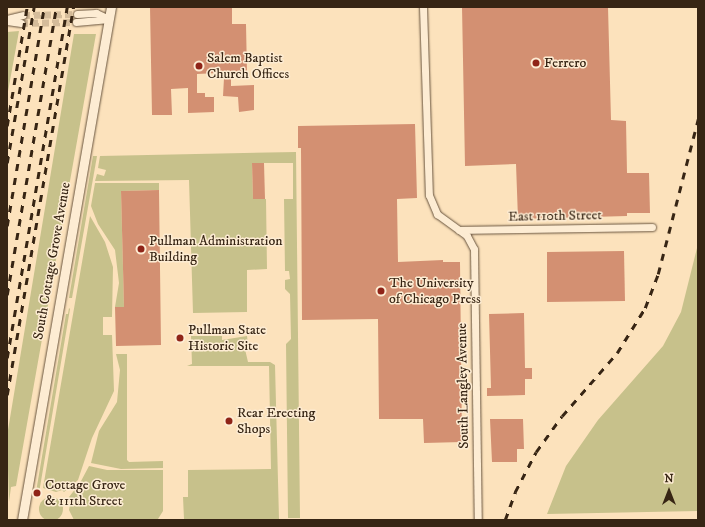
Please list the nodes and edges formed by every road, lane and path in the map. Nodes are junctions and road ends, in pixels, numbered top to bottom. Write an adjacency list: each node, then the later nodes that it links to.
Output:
1 (111, 7): 5 (street, South Cottage Grove Avenue)
2 (423, 7): 10 (street, South Langley Avenue)
3 (77, 14): 5 (street)
4 (23, 15): 6 (street)
5 (109, 19): 7 (street); 11 (street, South Cottage Grove Avenue)
6 (7, 20): 8 (street)
7 (76, 22)
8 (21, 23)
9 (652, 227): 10 (street, East 110th Street)
10 (458, 230): 12 (street, South Langley Avenue)
11 (22, 520)
12 (478, 520)

